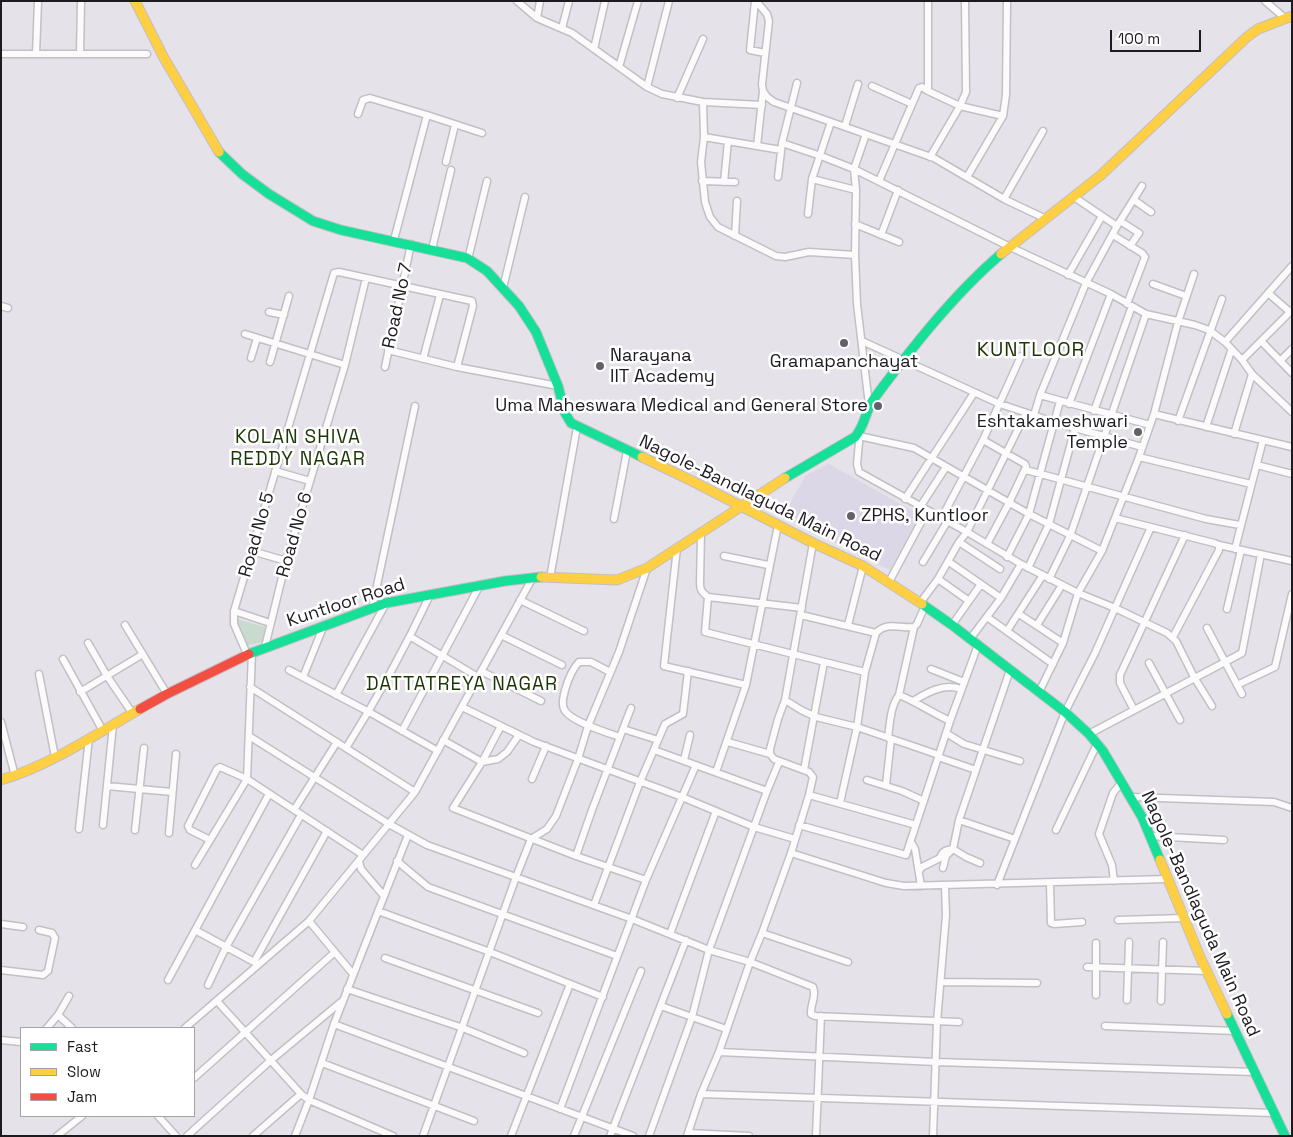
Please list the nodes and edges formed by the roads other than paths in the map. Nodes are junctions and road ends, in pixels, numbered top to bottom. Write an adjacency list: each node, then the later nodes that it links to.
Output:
1 (38, 1): 22 (street)
2 (81, 1): 23 (street)
3 (135, 1): 82 (street)
4 (517, 1): 16 (street)
5 (540, 1): 16 (street)
6 (569, 1): 17 (street)
7 (605, 1): 19 (street)
8 (638, 1): 25 (street)
9 (669, 1): 29 (street)
10 (756, 1): 20 (street); 20 (street)
11 (928, 1): 31 (street)
12 (965, 1): 36 (street)
13 (1007, 1): 40 (street)
14 (1265, 1): 15 (street)
15 (1289, 17): 69 (street)
16 (537, 18): 17 (street)
17 (562, 28): 19 (street)
18 (703, 39): 32 (street)
19 (594, 49): 25 (street)
20 (765, 52): 30 (street)
21 (1, 54): 22 (street)
22 (36, 54): 23 (street)
23 (80, 54): 24 (street)
24 (147, 54)
25 (619, 67): 29 (street)
26 (797, 83): 37 (street)
27 (858, 84): 43 (street)
28 (872, 86): 34 (street)
29 (647, 87): 32 (street)
30 (763, 91): 35 (street); 37 (street)
31 (928, 91): 34 (street); 36 (street)
32 (677, 98): 33 (street)
33 (703, 102): 35 (street); 47 (street)
34 (912, 104): 49 (street)
35 (762, 105): 50 (street)
36 (960, 106): 40 (street); 53 (street)
37 (790, 107): 41 (street); 51 (street)
38 (358, 114): 39 (street)
39 (427, 115): 42 (street); 82 (street)
40 (1003, 116): 58 (street)
41 (831, 122): 43 (street); 52 (street)
42 (455, 125): 45 (street); 54 (street)
43 (845, 126): 46 (street)
44 (1044, 130): 70 (street)
45 (482, 133)
46 (866, 134): 49 (street); 55 (street)
47 (704, 137): 48 (street); 61 (street)
48 (728, 141): 50 (street); 63 (street)
49 (894, 145): 53 (street); 62 (street)
50 (757, 146): 51 (street)
51 (781, 146): 52 (street); 57 (street)
52 (821, 156): 55 (street); 59 (street)
53 (930, 157): 58 (street)
54 (446, 162)
55 (854, 169): 62 (street); 66 (street)
56 (451, 170): 87 (street)
57 (778, 177)
58 (967, 177): 70 (street)
59 (812, 179): 66 (street); 74 (street)
60 (487, 181): 89 (street)
61 (702, 181): 63 (street); 81 (street)
62 (879, 181): 67 (street)
63 (724, 182): 64 (street)
64 (734, 182)
65 (1142, 186): 71 (street)
66 (856, 190): 77 (street)
67 (898, 190): 79 (street); 85 (street)
68 (524, 197): 97 (street)
69 (1074, 197): 75 (street); 76 (street)
70 (1004, 199): 76 (street)
71 (1134, 200): 73 (street); 78 (street)
72 (737, 201): 81 (street)
73 (1151, 212)
74 (808, 214)
75 (1102, 216): 78 (street); 92 (street)
76 (1044, 218): 85 (street)
77 (854, 224): 79 (street); 88 (street)
78 (1119, 224): 80 (street); 86 (street)
79 (881, 235): 83 (street)
80 (1113, 235): 86 (street); 94 (street)
81 (735, 236): 88 (street)
82 (394, 240): 84 (street)
83 (899, 242)
84 (411, 244): 87 (street); 96 (street, Road No 7)
85 (1008, 246): 92 (street); 124 (street)
86 (1130, 246): 104 (street)
87 (432, 249): 89 (street)
88 (854, 255): 113 (street)
89 (468, 259): 97 (street)
90 (1292, 266): 98 (street)
91 (1194, 274): 102 (street)
92 (1068, 275): 94 (street)
93 (366, 278): 96 (street); 120 (street, Road No 5); 128 (street, Road No 6)
94 (1086, 284): 99 (street); 135 (street)
95 (1153, 284): 102 (street)
96 (402, 286): 100 (street); 118 (street, Road No 7)
97 (503, 288): 133 (street)
98 (1268, 292): 105 (street); 114 (street)
99 (1110, 294): 104 (street); 138 (street)
100 (440, 295): 123 (street); 129 (street)
101 (289, 296): 108 (street)
102 (1186, 296): 109 (street)
103 (1222, 299): 110 (street)
104 (1129, 305): 107 (street); 141 (street)
105 (1291, 311): 115 (street)
106 (269, 312): 108 (street)
107 (1146, 314): 109 (street); 146 (street)
108 (284, 316): 116 (street)
109 (1178, 322): 110 (street); 144 (street)
110 (1209, 330): 114 (street); 147 (street)
111 (245, 334): 112 (street)
112 (257, 338): 116 (street); 122 (street)
113 (862, 341): 124 (street); 139 (street)
114 (1225, 342): 119 (street)
115 (1262, 342): 125 (street); 126 (street)
116 (276, 344): 120 (street); 127 (street)
117 (1292, 349): 126 (street)
118 (388, 350): 123 (street); 130 (street, Road No 7)
119 (1232, 350): 125 (street); 150 (street)
120 (310, 354): 128 (street); 167 (street, Road No 5)
121 (1021, 356): 137 (street)
122 (251, 358)
123 (423, 359): 129 (street)
124 (906, 360): 134 (street); 139 (street)
125 (1242, 360): 132 (street)
126 (1280, 361): 131 (street)
127 (270, 362)
128 (345, 365): 172 (street, Road No 6)
129 (456, 366): 133 (street)
130 (385, 367)
131 (1292, 373)
132 (1252, 374): 142 (street); 154 (street)
133 (558, 386): 151 (street)
134 (974, 393): 137 (street); 163 (street)
135 (1040, 395): 136 (street); 145 (street)
136 (1060, 401): 138 (street); 148 (street)
137 (1000, 404): 143 (street); 156 (street)
138 (1069, 404): 141 (street)
139 (869, 405): 153 (street)
140 (415, 406): 234 (street)
141 (1094, 411): 146 (street)
142 (1292, 412)
143 (1026, 413): 145 (street); 161 (street)
144 (1154, 414): 147 (street); 149 (street)
145 (1034, 415): 148 (street)
146 (1111, 415): 149 (street); 155 (street)
147 (1178, 421): 150 (street)
148 (1054, 422): 152 (street); 168 (street)
149 (1150, 425): 158 (street)
150 (1206, 427): 154 (street)
151 (577, 428): 160 (street, Nagole-Bandlaguda Main Road); 217 (street)
152 (1075, 428): 155 (street); 171 (street)
153 (859, 434): 163 (street); 177 (street); 179 (street, Kuntloor Road)
154 (1234, 434): 157 (street)
155 (1105, 436): 158 (street); 174 (street)
156 (983, 440): 161 (street); 170 (street)
157 (1264, 440): 159 (street); 164 (street)
158 (1142, 447): 162 (street)
159 (1292, 447)
160 (627, 451): 179 (street, Nagole-Bandlaguda Main Road); 184 (street)
161 (1007, 453): 166 (street); 175 (street)
162 (1139, 458): 173 (street); 176 (street)
163 (931, 459): 165 (street); 177 (street)
164 (1256, 465): 169 (street); 173 (street)
165 (946, 467): 170 (street); 180 (street)
166 (1026, 470): 168 (street); 178 (street)
167 (275, 471): 172 (street); 200 (street, Road No 5)
168 (1040, 474): 171 (street); 182 (street)
169 (1292, 474)
170 (964, 478): 175 (street); 185 (street)
171 (1061, 480): 174 (street); 186 (street)
172 (310, 481): 205 (street, Road No 6)
173 (1251, 484): 188 (street)
174 (1086, 487): 176 (street); 193 (street)
175 (987, 491): 178 (street); 191 (street)
176 (1123, 497): 183 (street); 188 (street)
177 (905, 499): 180 (street)
178 (1009, 503): 182 (street); 196 (street)
179 (742, 507): 187 (street, Nagole-Bandlaguda Main Road); 190 (street, Kuntloor Road)
180 (920, 507): 181 (street)
181 (928, 511): 185 (street); 219 (street)
182 (1029, 514): 186 (street); 204 (street)
183 (1115, 518): 189 (street); 201 (street)
184 (614, 519)
185 (944, 520): 191 (street); 207 (street)
186 (1049, 524): 193 (street); 213 (street)
187 (778, 525): 195 (street, Nagole-Bandlaguda Main Road); 210 (street)
188 (1240, 525): 199 (street)
189 (1152, 527): 192 (street); 233 (street)
190 (701, 532): 198 (street, Kuntloor Road); 226 (street)
191 (966, 532): 194 (street); 196 (street)
192 (1185, 535): 197 (street); 240 (street)
193 (1070, 536): 201 (street); 216 (street)
194 (959, 542): 208 (street); 214 (street)
195 (813, 543): 211 (street, Nagole-Bandlaguda Main Road); 237 (street)
196 (987, 544): 204 (street)
197 (1219, 545): 199 (street); 254 (street)
198 (677, 547): 212 (street, Kuntloor Road); 273 (street)
199 (1238, 549): 202 (street); 235 (street)
200 (252, 550): 205 (street); 236 (street, Road No 5)
201 (1102, 551): 223 (street)
202 (1261, 554): 206 (street); 266 (street)
203 (724, 556): 210 (street)
204 (1007, 557): 209 (street)
205 (286, 561): 241 (street, Road No 6)
206 (1292, 561)
207 (923, 562)
208 (949, 562): 218 (street); 220 (street)
209 (1021, 564): 213 (street); 227 (street)
210 (768, 565): 230 (street)
211 (863, 566): 219 (street, Nagole-Bandlaguda Main Road); 244 (street)
212 (646, 568): 217 (street, Kuntloor Road); 274 (street)
213 (1028, 568): 216 (street)
214 (1000, 569)
215 (533, 577): 217 (street, Kuntloor Road); 221 (street, Kuntloor Road); 228 (street)
216 (1046, 577): 222 (street); 238 (street)
217 (550, 578)
218 (938, 579): 229 (street); 232 (street)
219 (889, 582): 232 (street, Nagole-Bandlaguda Main Road)
220 (981, 584): 227 (street); 229 (street)
221 (480, 585): 225 (street, Kuntloor Road); 263 (street)
222 (1062, 585): 223 (street); 246 (street)
223 (1078, 593): 233 (street); 257 (street)
224 (1292, 594): 283 (street)
225 (430, 595): 231 (street, Kuntloor Road); 253 (street)
226 (708, 597): 230 (street); 258 (street)
227 (1001, 598): 239 (street)
228 (520, 600): 249 (street); 252 (street)
229 (969, 601): 245 (street)
230 (763, 603): 237 (street); 258 (street)
231 (386, 604): 234 (street, Kuntloor Road); 291 (street)
232 (923, 604): 245 (street, Nagole-Bandlaguda Main Road); 247 (street)
233 (1115, 608): 240 (street); 301 (street)
234 (372, 609): 243 (street, Kuntloor Road)
235 (1228, 609)
236 (234, 611): 241 (street); 260 (street, Road No 5)
237 (801, 611): 244 (street); 262 (street)
238 (1019, 614): 246 (street); 250 (street)
239 (987, 617): 250 (street); 255 (street)
240 (1144, 622): 254 (street); 299 (street)
241 (270, 624): 259 (street, Road No 6)
242 (125, 625): 261 (street)
243 (324, 625): 259 (street, Kuntloor Road); 280 (street)
244 (848, 625): 251 (street)
245 (952, 625): 255 (street, Nagole-Bandlaguda Main Road)
246 (1037, 625): 257 (street)
247 (914, 627): 251 (street); 292 (street)
248 (1207, 628): 266 (street)
249 (584, 631)
250 (1007, 632): 268 (street)
251 (876, 633): 275 (street)
252 (501, 635): 269 (street); 277 (street)
253 (410, 637): 263 (street); 300 (street)
254 (1173, 637): 279 (street)
255 (974, 642): 272 (street, Nagole-Bandlaguda Main Road); 281 (street)
256 (88, 643): 278 (street)
257 (1063, 643): 268 (street)
258 (753, 645): 262 (street); 282 (street)
259 (265, 647): 260 (street, Kuntloor Road)
260 (250, 653): 284 (street); 289 (street, Kuntloor Road)
261 (143, 654): 278 (street); 289 (street)
262 (793, 655): 265 (street); 293 (street)
263 (442, 656): 277 (street); 313 (street)
264 (63, 659): 286 (street)
265 (824, 662): 275 (street); 303 (street)
266 (1226, 662): 279 (street); 283 (street)
267 (1149, 663): 288 (street)
268 (1053, 664): 287 (street)
269 (562, 665)
270 (931, 669): 281 (street)
271 (289, 670): 280 (street)
272 (1010, 670): 287 (street, Nagole-Bandlaguda Main Road); 330 (street)
273 (688, 671): 282 (street); 323 (street)
274 (610, 672): 309 (street); 309 (street)
275 (865, 672): 310 (street)
276 (39, 674): 336 (street)
277 (480, 674): 294 (street); 297 (street)
278 (107, 676): 286 (street); 302 (street)
279 (1194, 677): 288 (street); 296 (street)
280 (303, 678): 291 (street)
281 (964, 682): 285 (street)
282 (746, 685): 325 (street)
283 (1238, 685): 290 (street)
284 (250, 686): 317 (street); 324 (street)
285 (962, 689): 295 (street); 305 (street)
286 (80, 692): 312 (street)
287 (1039, 692): 301 (street, Nagole-Bandlaguda Main Road)
288 (1165, 693): 299 (street); 304 (street)
289 (167, 694): 302 (street, Kuntloor Road)
290 (1242, 694)
291 (336, 695): 300 (street)
292 (899, 695): 295 (street); 321 (street)
293 (785, 700): 303 (street); 334 (street)
294 (540, 701)
295 (913, 701): 305 (street)
296 (1212, 706)
297 (462, 707): 308 (street); 322 (street)
298 (631, 708): 311 (street)
299 (1134, 710): 316 (street)
300 (369, 712): 313 (street); 329 (street)
301 (1065, 712): 316 (street, Nagole-Bandlaguda Main Road); 386 (street)
302 (132, 714): 307 (street, Kuntloor Road)
303 (813, 716): 310 (street); 344 (street)
304 (1180, 720)
305 (950, 721): 314 (street)
306 (1, 722): 347 (street)
307 (113, 725): 312 (street, Kuntloor Road); 355 (street)
308 (501, 726): 315 (street); 340 (street)
309 (588, 726): 319 (street); 337 (street)
310 (857, 727): 321 (street); 366 (street)
311 (623, 729): 319 (street); 323 (street)
312 (103, 731): 320 (street, Kuntloor Road)
313 (402, 731): 332 (street)
314 (946, 733): 330 (street); 335 (street)
315 (519, 734): 327 (street); 340 (street)
316 (1089, 734): 326 (street, Nagole-Bandlaguda Main Road)
317 (249, 736): 348 (street); 349 (street)
318 (690, 736): 338 (street)
319 (620, 737): 343 (street)
320 (89, 738): 336 (street, Kuntloor Road); 377 (street)
321 (890, 738): 335 (street); 356 (street)
322 (443, 740): 332 (street); 340 (street)
323 (658, 740): 331 (street)
324 (337, 742): 329 (street); 348 (street)
325 (728, 742): 334 (street); 346 (street)
326 (1097, 744): 354 (street, Nagole-Bandlaguda Main Road); 379 (street)
327 (546, 746): 337 (street); 350 (street)
328 (144, 748): 357 (street)
329 (346, 748): 360 (street)
330 (983, 748): 339 (street); 345 (street)
331 (654, 750): 338 (street); 353 (street)
332 (438, 751): 360 (street)
333 (176, 754): 359 (street)
334 (770, 754): 341 (street)
335 (939, 756): 345 (street); 365 (street)
336 (55, 757): 347 (street, Kuntloor Road)
337 (578, 759): 343 (street); 384 (street)
338 (684, 760): 342 (street)
339 (1020, 761)
340 (482, 762): 384 (street)
341 (779, 762): 344 (street); 358 (street)
342 (696, 765): 346 (street); 363 (street)
343 (607, 770): 353 (street); 392 (street)
344 (804, 770): 362 (street)
345 (976, 770): 371 (street)
346 (716, 772): 358 (street)
347 (15, 776): 351 (street, Kuntloor Road)
348 (314, 777): 368 (street); 372 (street)
349 (247, 779): 361 (street); 387 (street); 387 (street)
350 (532, 779)
351 (1, 780)
352 (867, 780): 356 (street)
353 (640, 782): 363 (street); 397 (street)
354 (1122, 782): 364 (street, Nagole-Bandlaguda Main Road); 403 (street)
355 (107, 786): 357 (street); 373 (street)
356 (886, 786): 365 (street)
357 (139, 789): 359 (street); 378 (street)
358 (767, 791): 376 (street)
359 (172, 792): 381 (street)
360 (415, 792): 372 (street)
361 (269, 794): 368 (street); 420 (street)
362 (810, 795): 366 (street); 374 (street)
363 (682, 797): 369 (street); 401 (street)
364 (1130, 797): 367 (street); 383 (street, Nagole-Bandlaguda Main Road)
365 (924, 801): 375 (street)
366 (840, 803): 375 (street)
367 (1292, 807)
368 (294, 810): 370 (street)
369 (716, 812): 376 (street); 422 (street)
370 (301, 815): 380 (street); 427 (street)
371 (959, 820): 386 (street); 390 (street)
372 (389, 824): 382 (street); 393 (street)
373 (103, 825)
374 (800, 825): 385 (street); 389 (street)
375 (916, 826): 389 (street)
376 (754, 827): 385 (street); 428 (street)
377 (80, 829)
378 (135, 830)
379 (1056, 830)
380 (327, 832): 393 (street); 435 (street)
381 (169, 833)
382 (408, 836): 394 (street); 400 (street)
383 (1151, 836): 388 (street); 402 (street, Nagole-Bandlaguda Main Road)
384 (531, 839): 392 (street); 400 (street)
385 (795, 839): 391 (street)
386 (1015, 839): 405 (street)
387 (210, 840): 396 (street)
388 (1224, 840)
389 (911, 842): 399 (street)
390 (953, 849): 395 (street); 398 (street); 399 (street)
391 (791, 854): 406 (street); 421 (street)
392 (576, 856): 397 (street)
393 (361, 858): 408 (street); 415 (street)
394 (397, 861): 408 (street); 411 (street)
395 (980, 863)
396 (195, 865)
397 (608, 866): 401 (street); 409 (street)
398 (943, 868)
399 (919, 871): 406 (street)
400 (516, 877): 409 (street); 411 (street)
401 (646, 880): 413 (street)
402 (1168, 880): 403 (street); 412 (street, Nagole-Bandlaguda Main Road)
403 (1114, 881): 404 (street)
404 (1050, 883): 405 (street); 416 (street)
405 (998, 885): 407 (street)
406 (921, 886): 407 (street)
407 (945, 886): 445 (street)
408 (384, 896): 410 (street)
409 (594, 905): 413 (street)
410 (378, 911): 430 (street); 443 (street)
411 (503, 914): 430 (street); 431 (street)
412 (1184, 918): 414 (street); 442 (street, Nagole-Bandlaguda Main Road)
413 (632, 919): 422 (street); 431 (street)
414 (1118, 920)
415 (309, 921): 429 (street); 435 (street)
416 (1082, 922)
417 (1, 924): 418 (street)
418 (23, 927)
419 (39, 930): 439 (street)
420 (195, 930): 427 (street); 444 (street)
421 (762, 933): 433 (street); 434 (street)
422 (670, 934): 423 (street)
423 (686, 940): 428 (street); 458 (street)
424 (1129, 942): 438 (street)
425 (1162, 942): 440 (street)
426 (1096, 943): 437 (street)
427 (226, 947): 435 (street); 448 (street)
428 (709, 950): 433 (street); 462 (street)
429 (335, 952): 443 (street); 473 (street)
430 (490, 952): 447 (street); 450 (street)
431 (617, 956): 453 (street)
432 (385, 958): 450 (street)
433 (750, 962): 461 (street); 471 (street)
434 (848, 962)
435 (256, 963): 455 (street)
436 (1087, 967): 437 (street)
437 (1097, 968): 438 (street); 451 (street)
438 (1128, 969): 440 (street); 454 (street)
439 (1, 970)
440 (1162, 970): 442 (street); 457 (street)
441 (641, 971): 496 (street)
442 (1208, 971): 472 (street, Nagole-Bandlaguda Main Road)
443 (353, 974): 449 (street)
444 (168, 980)
445 (941, 982): 446 (street); 463 (street)
446 (1037, 983)
447 (570, 984): 453 (street); 487 (street)
448 (208, 985)
449 (347, 989): 456 (street); 470 (street)
450 (476, 991): 459 (street); 470 (street)
451 (1096, 995)
452 (69, 996): 460 (street)
453 (603, 997): 492 (street)
454 (1127, 1000)
455 (217, 1001): 469 (street); 473 (street)
456 (343, 1001): 465 (street); 479 (street)
457 (1161, 1001)
458 (661, 1006): 462 (street); 498 (street)
459 (538, 1013)
460 (58, 1015): 467 (street); 468 (street)
461 (821, 1016): 463 (street); 478 (street)
462 (692, 1017): 471 (street); 511 (street)
463 (937, 1022): 464 (street); 480 (street)
464 (959, 1022)
465 (334, 1024): 481 (street); 482 (street)
466 (1106, 1026): 472 (street)
467 (48, 1027)
468 (71, 1027)
469 (186, 1027)
470 (462, 1028): 477 (street); 482 (street)
471 (726, 1029): 476 (street)
472 (1235, 1031): 483 (street, Nagole-Bandlaguda Main Road)
473 (245, 1032): 479 (street); 484 (street)
474 (1, 1040): 475 (street)
475 (20, 1042)
476 (719, 1052): 478 (street); 486 (street)
477 (524, 1053)
478 (819, 1057): 480 (street); 488 (street)
479 (270, 1061): 485 (street); 502 (street)
480 (936, 1062): 483 (street); 490 (street)
481 (322, 1063): 489 (street); 491 (street)
482 (448, 1068): 487 (street); 491 (street)
483 (1254, 1072): 493 (street, Nagole-Bandlaguda Main Road)
484 (195, 1077)
485 (300, 1094): 489 (street); 503 (street)
486 (702, 1094): 488 (street); 499 (street)
487 (526, 1096): 492 (street); 507 (street)
488 (817, 1098): 490 (street); 513 (street)
489 (309, 1100): 504 (street); 505 (street)
490 (934, 1102): 493 (street); 514 (street)
491 (434, 1106): 497 (street); 506 (street)
492 (560, 1109): 496 (street)
493 (1274, 1113): 515 (street, Nagole-Bandlaguda Main Road)
494 (81, 1117): 500 (street)
495 (159, 1117): 501 (street)
496 (580, 1117): 498 (street); 508 (street)
497 (474, 1121)
498 (613, 1128): 509 (street); 510 (street)
499 (687, 1134): 512 (street)
500 (57, 1136)
501 (176, 1136)
502 (187, 1136)
503 (253, 1136)
504 (295, 1136)
505 (393, 1136)
506 (423, 1136)
507 (511, 1136)
508 (574, 1136)
509 (610, 1136)
510 (633, 1136)
511 (649, 1136)
512 (749, 1136)
513 (816, 1136)
514 (934, 1136)
515 (1285, 1136)

